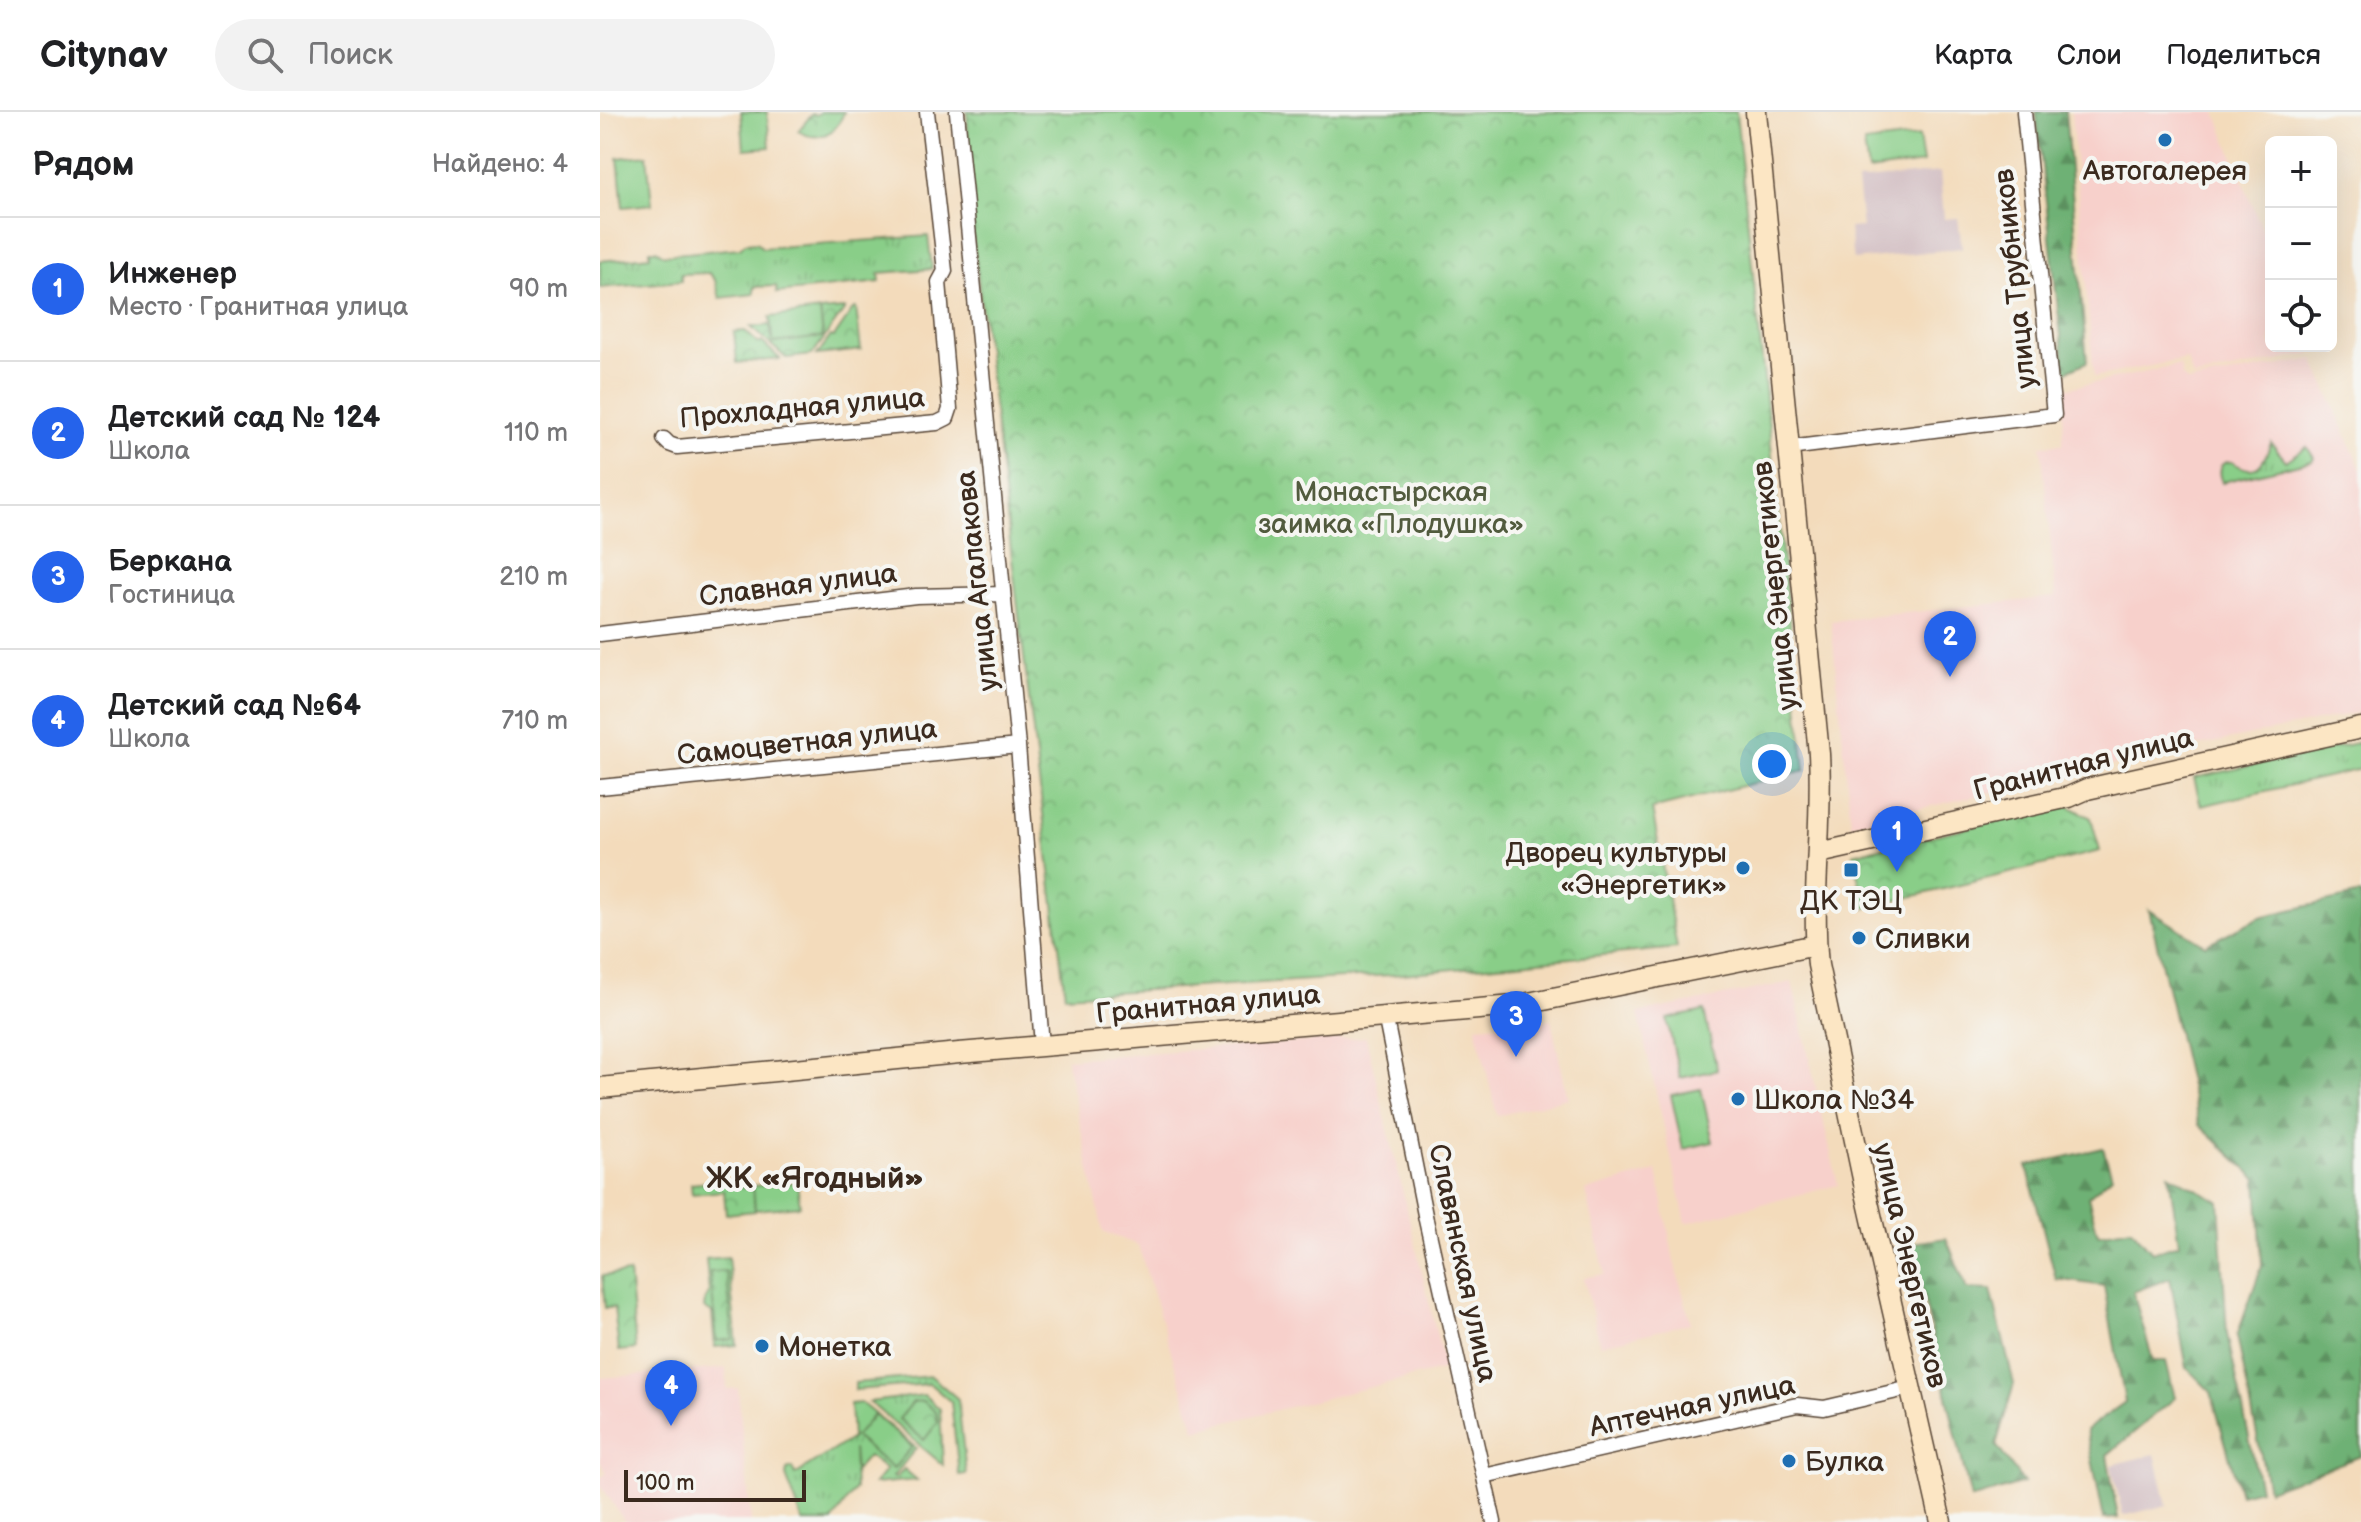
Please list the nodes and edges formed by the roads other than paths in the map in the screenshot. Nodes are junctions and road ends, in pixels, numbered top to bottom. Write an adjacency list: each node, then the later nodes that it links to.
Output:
1 (927, 112): 5 (street, Прохладная улица)
2 (957, 112): 7 (street, улица Агалакова)
3 (1756, 112): 6 (street, улица Энергетиков)
4 (2024, 112): 6 (street, улица Трубников)
5 (664, 439)
6 (1789, 448): 12 (street, улица Энергетиков)
7 (1003, 594): 8 (street, Славная улица); 10 (street, улица Агалакова)
8 (600, 634)
9 (2361, 728): 12 (street, Гранитная улица)
10 (1018, 746): 11 (street, Самоцветная улица); 15 (street, улица Агалакова)
11 (600, 787)
12 (1819, 853): 13 (street, улица Энергетиков)
13 (1816, 945): 14 (street, Гранитная улица); 17 (street, улица Энергетиков)
14 (1385, 1015): 15 (street, Гранитная улица); 18 (street, Славянская улица)
15 (1042, 1045): 16 (street, Гранитная улица)
16 (600, 1088)
17 (1910, 1388): 18 (street, Аптечная улица); 20 (street, улица Энергетиков)
18 (1484, 1476): 19 (street, Славянская улица)
19 (1494, 1522)
20 (1941, 1522)

